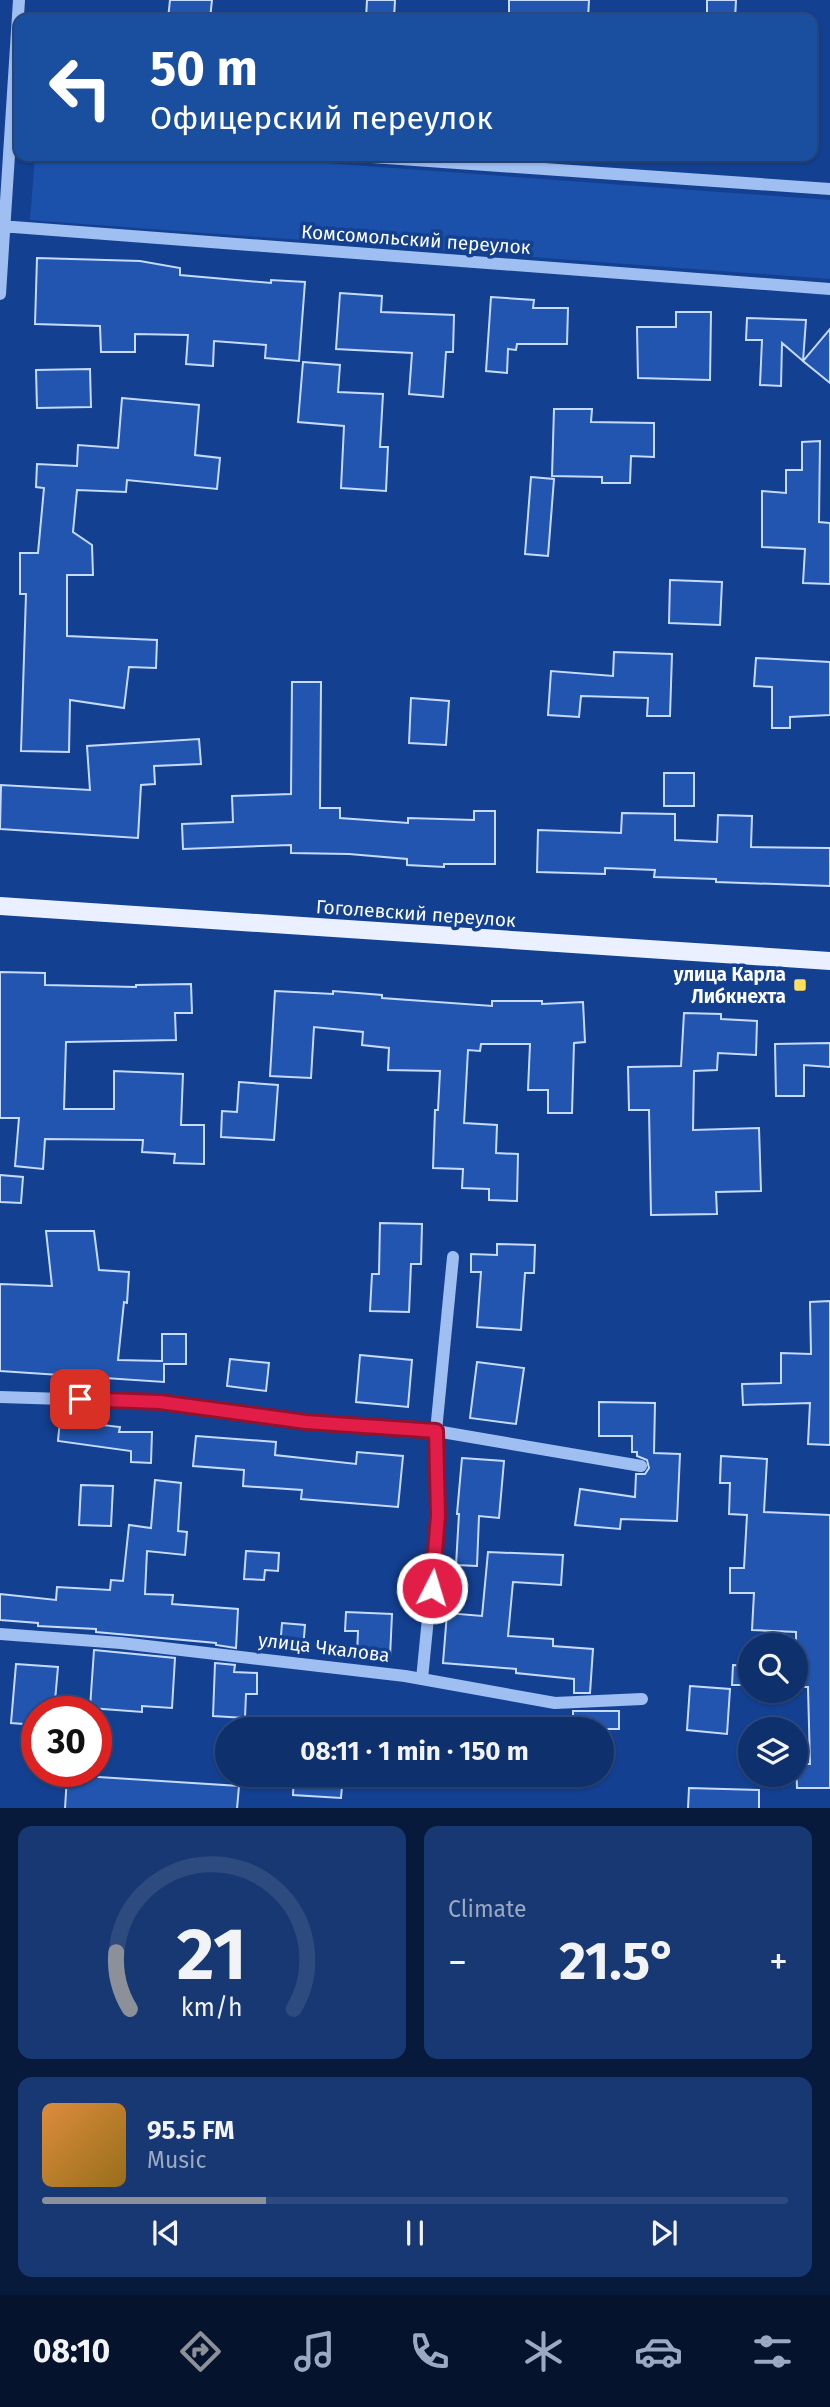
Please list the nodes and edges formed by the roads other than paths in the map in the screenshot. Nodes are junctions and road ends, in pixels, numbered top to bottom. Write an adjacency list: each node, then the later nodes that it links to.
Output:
1 (14, 73): 2 (street)
2 (10, 131): 5 (street)
3 (430, 161): 4 (street)
4 (830, 189)
5 (2, 227): 6 (street, Комсомольский переулок); 7 (street)
6 (830, 289)
7 (0, 295)
8 (0, 906): 9 (main road, Гоголевский переулок)
9 (830, 961)
10 (453, 1257): 12 (street)
11 (0, 1397): 12 (street)
12 (436, 1431): 13 (street); 15 (street)
13 (641, 1466)
14 (0, 1634): 15 (street, улица Чкалова)
15 (422, 1679): 16 (street, улица Чкалова)
16 (642, 1699)

